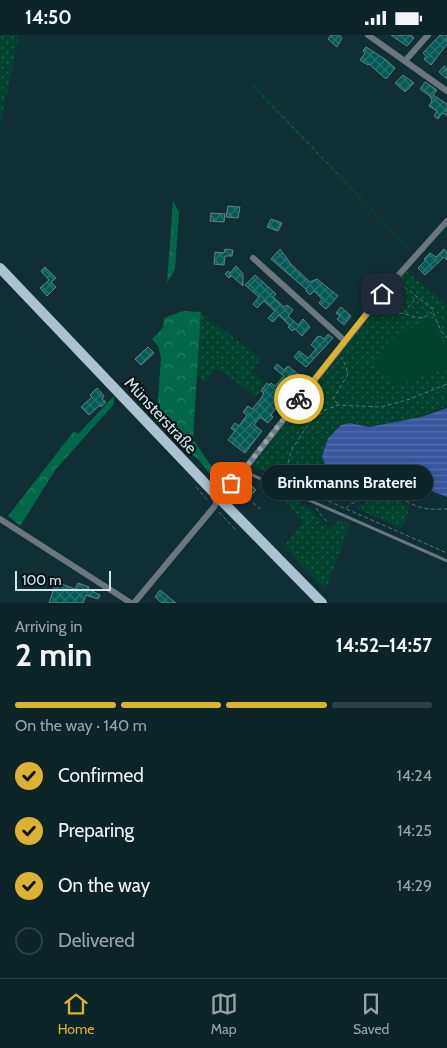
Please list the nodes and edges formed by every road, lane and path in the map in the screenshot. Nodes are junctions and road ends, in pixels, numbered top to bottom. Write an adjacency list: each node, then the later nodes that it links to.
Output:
1 (368, 35): 3 (street)
2 (428, 35): 3 (street)
3 (404, 61): 4 (street)
4 (447, 91)
5 (447, 221): 8 (street)
6 (253, 258): 14 (street)
7 (0, 268): 24 (main road, Münsterstraße)
8 (395, 279): 9 (path); 14 (street)
9 (417, 296): 10 (path); 12 (path)
10 (432, 312): 12 (path); 13 (path)
11 (398, 313): 12 (path)
12 (404, 313)
13 (447, 338)
14 (345, 341): 15 (street)
15 (337, 351): 17 (path); 19 (street)
16 (447, 384): 17 (path)
17 (338, 405): 18 (path)
18 (325, 410): 19 (path); 21 (path)
19 (284, 418): 20 (street)
20 (243, 471): 22 (lane); 24 (street)
21 (284, 481): 22 (path); 26 (path)
22 (268, 483): 25 (lane)
23 (248, 498): 27 (path)
24 (217, 503): 31 (path); 34 (street); 35 (main road, Münsterstraße)
25 (319, 505): 30 (path); 33 (lane)
26 (346, 508): 28 (path); 32 (path)
27 (260, 509)
28 (447, 509)
29 (0, 519): 34 (street)
30 (328, 523)
31 (236, 530)
32 (447, 553)
33 (447, 561)
34 (133, 603)
35 (322, 603)

